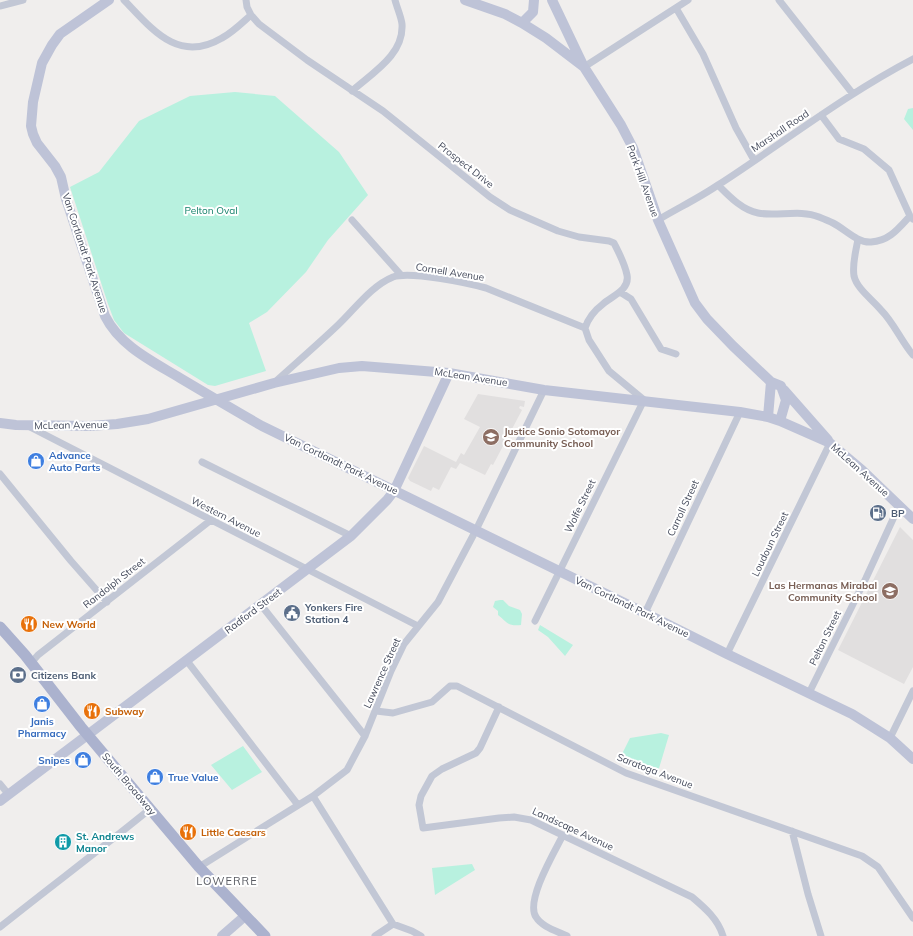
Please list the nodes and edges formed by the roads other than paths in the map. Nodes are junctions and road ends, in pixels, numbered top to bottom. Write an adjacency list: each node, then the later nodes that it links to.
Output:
1 (23, 0): 11 (street)
2 (109, 0): 36 (street, Van Cortlandt Park Avenue)
3 (124, 0): 13 (street)
4 (246, 0): 13 (street, Prospect Drive)
5 (395, 0): 17 (street)
6 (465, 0): 14 (street, Park Hill Avenue)
7 (534, 0): 14 (street)
8 (552, 0): 16 (street)
9 (688, 0): 12 (street)
10 (779, 0): 18 (street)
11 (0, 6)
12 (676, 8): 16 (street); 20 (street)
13 (251, 15): 17 (street, Prospect Drive)
14 (522, 23): 16 (street, Park Hill Avenue)
15 (913, 59): 18 (street, Marshall Road)
16 (584, 67): 24 (street, Park Hill Avenue)
17 (352, 91): 27 (street, Prospect Drive)
18 (853, 94): 19 (street, Marshall Road)
19 (821, 115): 20 (street, Marshall Road); 22 (street)
20 (754, 160): 21 (street, Marshall Road)
21 (718, 185): 24 (street, Marshall Road); 25 (street)
22 (912, 218): 25 (street)
23 (352, 220): 26 (street)
24 (658, 220): 32 (street, Park Hill Avenue)
25 (858, 239): 30 (street)
26 (401, 275): 28 (street, Cornell Avenue); 33 (street, Cornell Avenue)
27 (620, 292): 28 (street); 29 (street)
28 (585, 328): 37 (street)
29 (676, 354)
30 (913, 355)
31 (449, 372): 33 (street, McLean Avenue); 35 (street, McLean Avenue); 46 (street, Radford Street)
32 (771, 382): 34 (street, Park Hill Avenue); 39 (street)
33 (274, 383): 36 (street, McLean Avenue)
34 (781, 386): 40 (street); 43 (street)
35 (544, 390): 37 (street, McLean Avenue); 50 (street, Lawrence Street)
36 (217, 400): 42 (street, McLean Avenue); 46 (street, Van Cortlandt Park Avenue)
37 (644, 400): 38 (street, McLean Avenue); 53 (street, Wolfe Street)
38 (740, 412): 39 (street, McLean Avenue); 56 (street, Carroll Street)
39 (768, 417): 40 (street, McLean Avenue)
40 (780, 421): 43 (street, McLean Avenue)
41 (0, 423): 42 (street, McLean Avenue)
42 (26, 426): 49 (street, Western Avenue)
43 (830, 443): 47 (street, McLean Avenue); 60 (street, Loudoun Street)
44 (202, 462): 51 (street)
45 (0, 474): 54 (street)
46 (394, 491): 50 (street, Van Cortlandt Park Avenue); 51 (street, Radford Street)
47 (899, 506): 48 (street, McLean Avenue); 64 (street, Pelton Street)
48 (913, 519)
49 (211, 520): 52 (street, Western Avenue); 54 (street, Randolph Street)
50 (476, 530): 53 (street, Van Cortlandt Park Avenue); 58 (street, Lawrence Street)
51 (351, 536): 52 (street, Radford Street)
52 (307, 569): 55 (street, Radford Street); 58 (street, Western Avenue)
53 (559, 571): 56 (street, Van Cortlandt Park Avenue); 57 (street, Wolfe Street)
54 (107, 602): 62 (street, Randolph Street)
55 (261, 605): 61 (street, Radford Street); 68 (street)
56 (645, 613): 60 (street, Van Cortlandt Park Avenue)
57 (535, 621)
58 (418, 626): 66 (street, Lawrence Street)
59 (0, 627): 62 (main road, South Broadway)
60 (727, 654): 64 (street, Van Cortlandt Park Avenue)
61 (186, 661): 67 (street, Radford Street); 75 (street)
62 (31, 663): 67 (main road, South Broadway)
63 (913, 691): 69 (street)
64 (809, 693): 69 (street, Van Cortlandt Park Avenue)
65 (499, 707): 66 (street, Saratoga Avenue); 77 (street, Saratoga Avenue); 78 (street, Landscape Avenue)
66 (376, 711): 68 (street, Lawrence Street)
67 (88, 736): 72 (street, Radford Street); 76 (main road, South Broadway)
68 (365, 736): 73 (street, Lawrence Street)
69 (890, 738): 70 (street, Van Cortlandt Park Avenue)
70 (913, 760)
71 (0, 784): 72 (street)
72 (9, 795): 74 (street, Radford Street)
73 (312, 796): 75 (street, Lawrence Street); 82 (street)
74 (0, 801)
75 (298, 805): 79 (street, Lawrence Street)
76 (150, 809): 79 (main road, South Broadway); 83 (street)
77 (792, 831): 81 (street, Saratoga Avenue); 90 (street)
78 (563, 835): 88 (street); 89 (street, Landscape Avenue)
79 (199, 867): 80 (main road, South Broadway)
80 (245, 916): 84 (street); 85 (main road, South Broadway)
81 (913, 918)
82 (393, 924): 86 (street); 87 (street)
83 (0, 927)
84 (222, 936)
85 (265, 936)
86 (374, 936)
87 (421, 936)
88 (567, 936)
89 (723, 936)
90 (821, 936)

